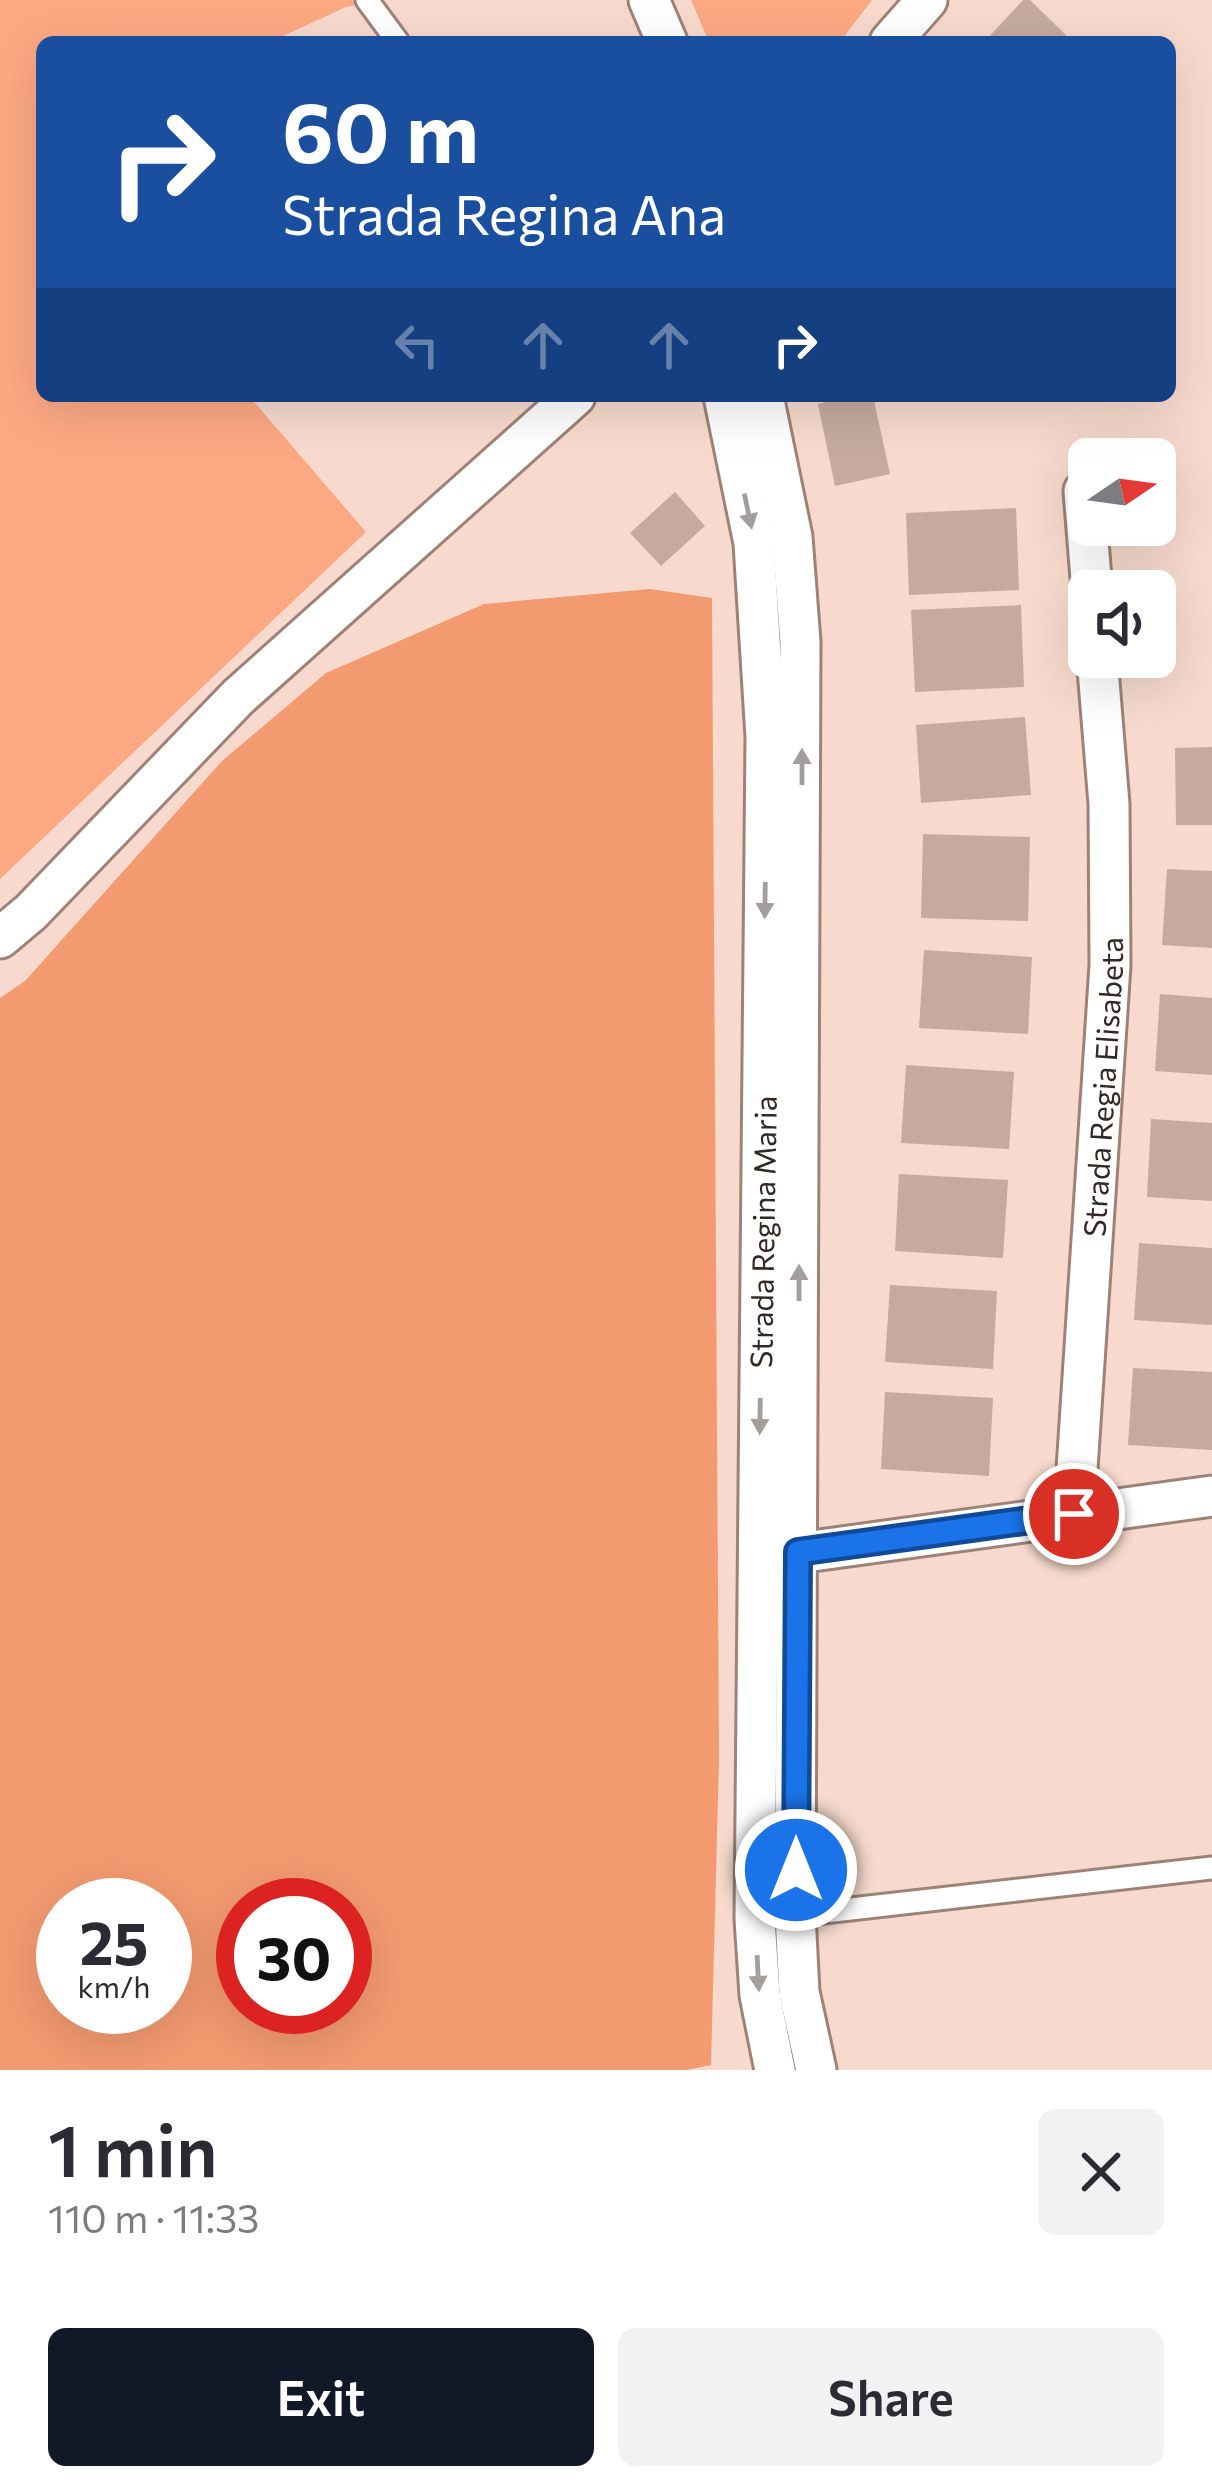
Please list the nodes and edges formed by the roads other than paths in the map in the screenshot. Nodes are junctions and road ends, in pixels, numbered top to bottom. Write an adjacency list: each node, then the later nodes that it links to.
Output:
1 (367, 0): 4 (lane)
2 (649, 0): 5 (street)
3 (927, 0): 6 (street)
4 (394, 36)
5 (664, 36)
6 (895, 36)
7 (568, 402): 11 (street)
8 (725, 402): 17 (street, Strada Regina Maria, one-way to 17)
9 (764, 402): 14 (street, Strada Regina Maria, one-way to 9)
10 (1099, 678): 13 (street, Strada Regia Elisabeta)
11 (0, 938)
12 (1212, 1496): 13 (street)
13 (1074, 1514): 14 (street)
14 (798, 1552): 16 (street, Strada Regina Maria)
15 (1212, 1868): 16 (lane)
16 (795, 1916): 17 (lane); 19 (street, Strada Regina Maria)
17 (755, 1919): 18 (street, Strada Regina Maria, one-way to 18)
18 (776, 2070)
19 (816, 2070)

